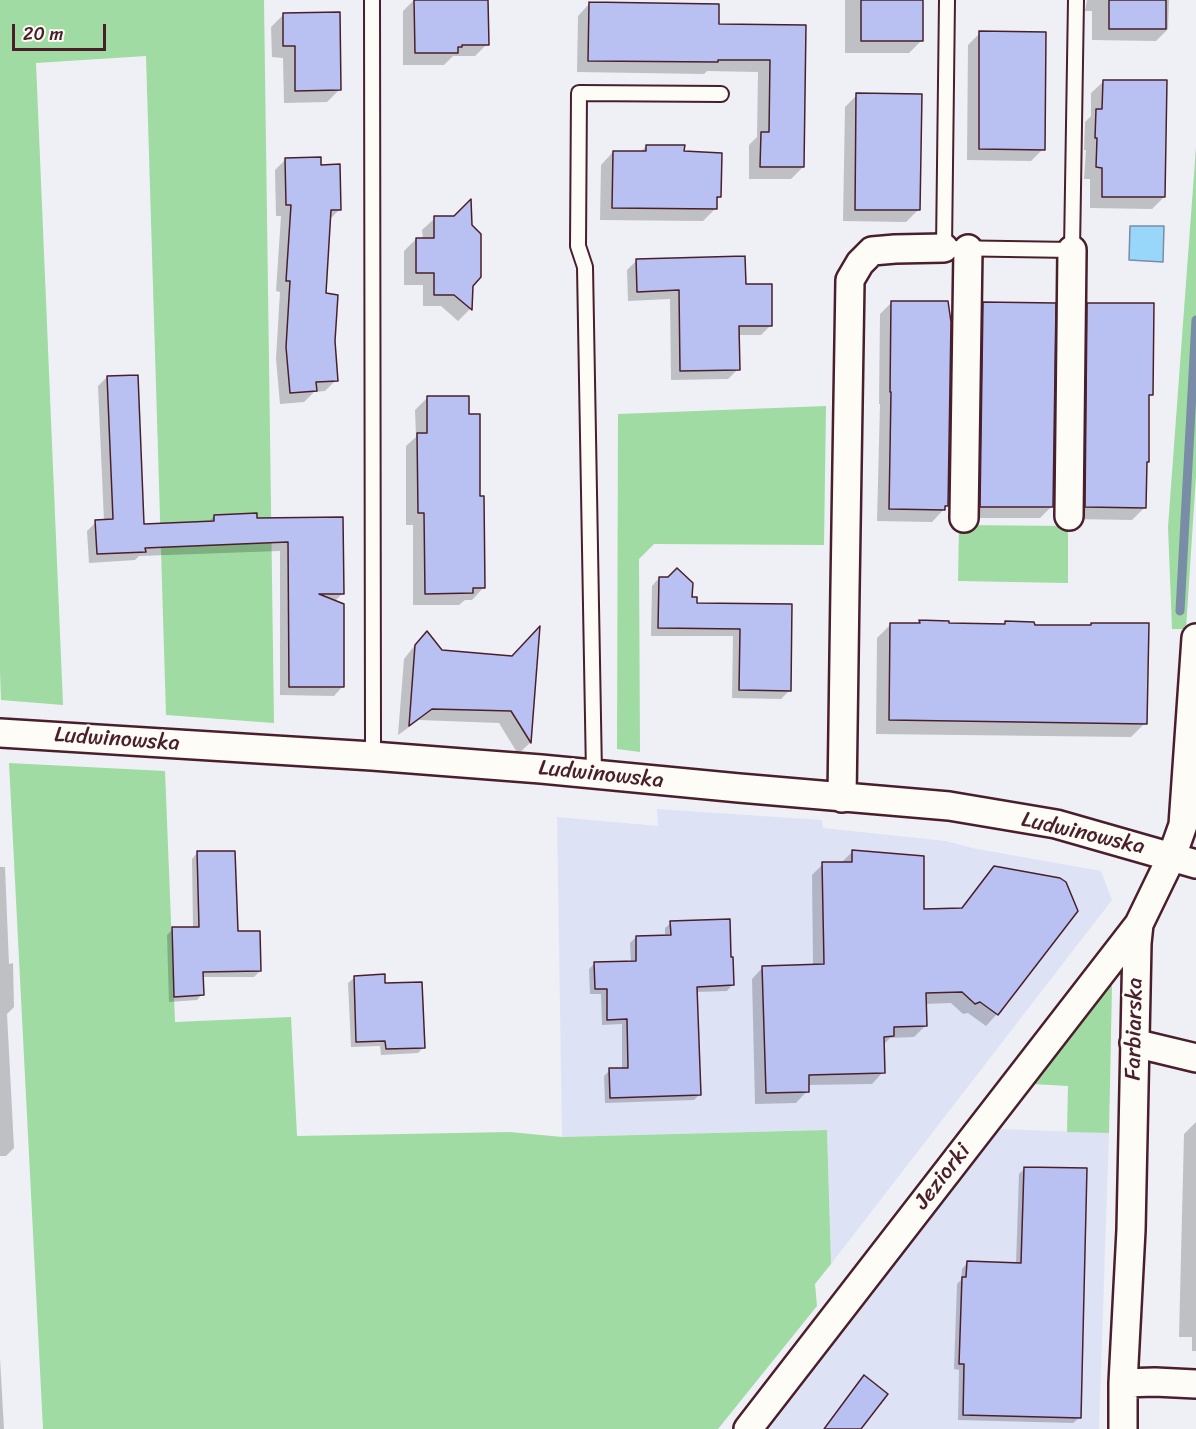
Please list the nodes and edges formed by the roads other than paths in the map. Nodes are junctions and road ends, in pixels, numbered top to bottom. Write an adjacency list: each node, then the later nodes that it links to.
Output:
1 (372, 0): 11 (lane)
2 (947, 0): 5 (lane)
3 (1076, 0): 6 (lane)
4 (721, 94): 12 (lane)
5 (956, 249): 6 (lane); 8 (street); 13 (street)
6 (1072, 250): 7 (street)
7 (1069, 516)
8 (964, 518)
9 (1196, 638): 14 (street, Farbiarska)
10 (0, 733): 11 (street, Ludwinowska)
11 (372, 756): 12 (street, Ludwinowska)
12 (594, 774): 13 (street, Ludwinowska)
13 (842, 798): 14 (street, Ludwinowska)
14 (1184, 860): 15 (street, Farbiarska)
15 (1139, 924): 16 (street, Farbiarska); 20 (street, Jeziorki)
16 (1134, 1043): 17 (street); 18 (street, Farbiarska)
17 (1196, 1058)
18 (1123, 1383): 19 (street); 21 (street, Farbiarska)
19 (1196, 1384)
20 (748, 1429)
21 (1123, 1429)

